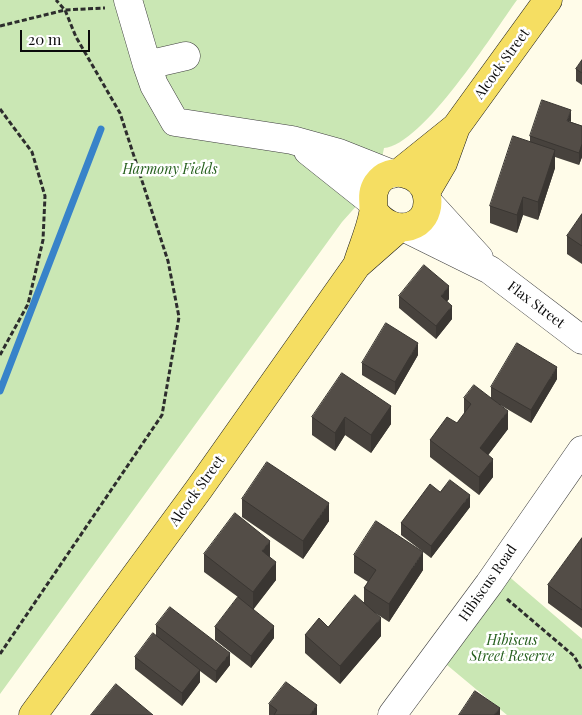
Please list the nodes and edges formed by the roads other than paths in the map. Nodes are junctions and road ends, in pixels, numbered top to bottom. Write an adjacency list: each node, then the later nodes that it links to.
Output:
1 (548, 0): 5 (main road, Alcock Street)
2 (119, 4): 4 (street)
3 (186, 56): 4 (street)
4 (146, 65): 6 (street)
5 (456, 127): 7 (main road, Alcock Street); 8 (main road, Alcock Street)
6 (292, 140): 7 (street); 9 (street)
7 (396, 173): 8 (main road); 9 (main road, Alcock Street)
8 (427, 197): 10 (main road, Alcock Street); 12 (street, Flax Street)
9 (373, 207): 10 (main road); 11 (main road, Alcock Street)
10 (402, 228): 11 (main road, Alcock Street); 12 (street, Flax Street)
11 (357, 265): 15 (main road, Alcock Street)
12 (490, 270): 13 (street, Flax Street)
13 (582, 340)
14 (582, 450): 16 (street, Hibiscus Road)
15 (33, 715)
16 (392, 715)

